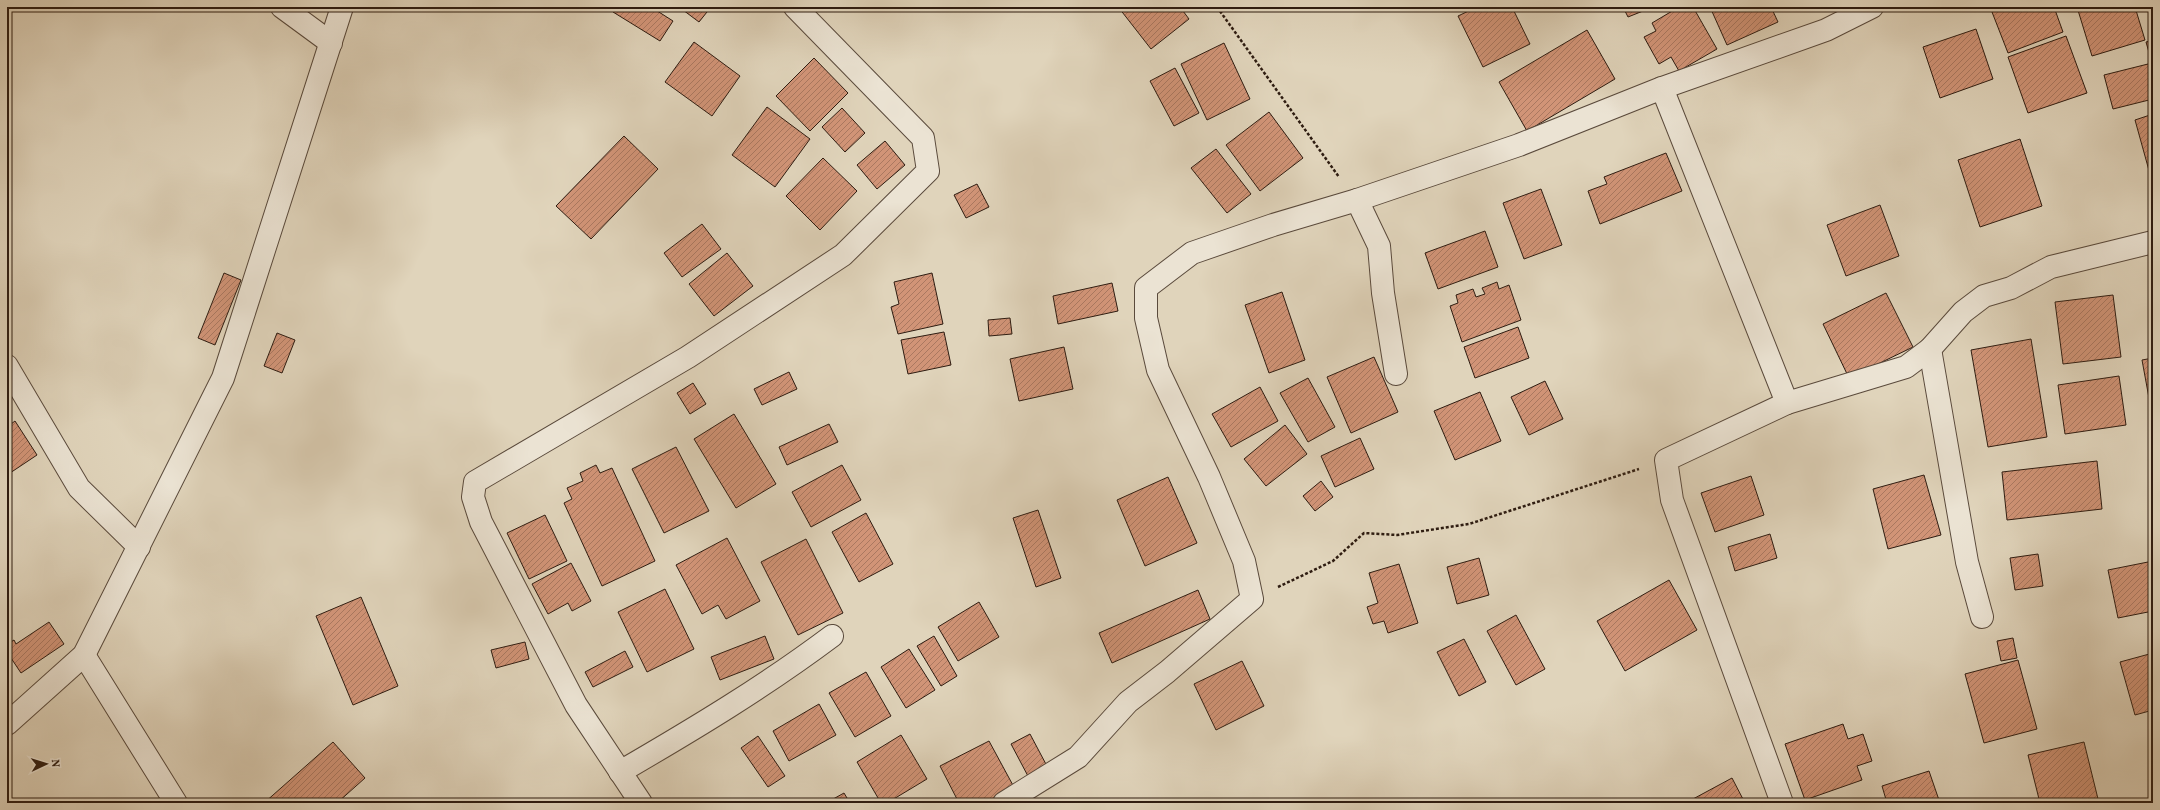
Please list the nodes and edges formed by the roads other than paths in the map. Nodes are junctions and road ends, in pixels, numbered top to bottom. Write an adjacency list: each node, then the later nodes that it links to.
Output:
1 (282, 7): 5 (street)
2 (342, 7): 5 (street)
3 (795, 7): 18 (street)
4 (1872, 7): 6 (street)
5 (331, 43): 13 (street)
6 (1662, 88): 7 (street); 12 (street)
7 (1357, 200): 11 (street); 21 (street)
8 (2153, 242): 9 (street)
9 (1930, 349): 12 (street); 14 (street)
10 (7, 366): 13 (street)
11 (1396, 374)
12 (1787, 403): 22 (street)
13 (139, 547): 16 (street)
14 (1982, 617)
15 (832, 636): 18 (street)
16 (84, 655): 17 (street); 19 (street)
17 (7, 724)
18 (620, 772): 20 (street)
19 (176, 803)
20 (641, 803)
21 (1004, 803)
22 (1782, 803)

